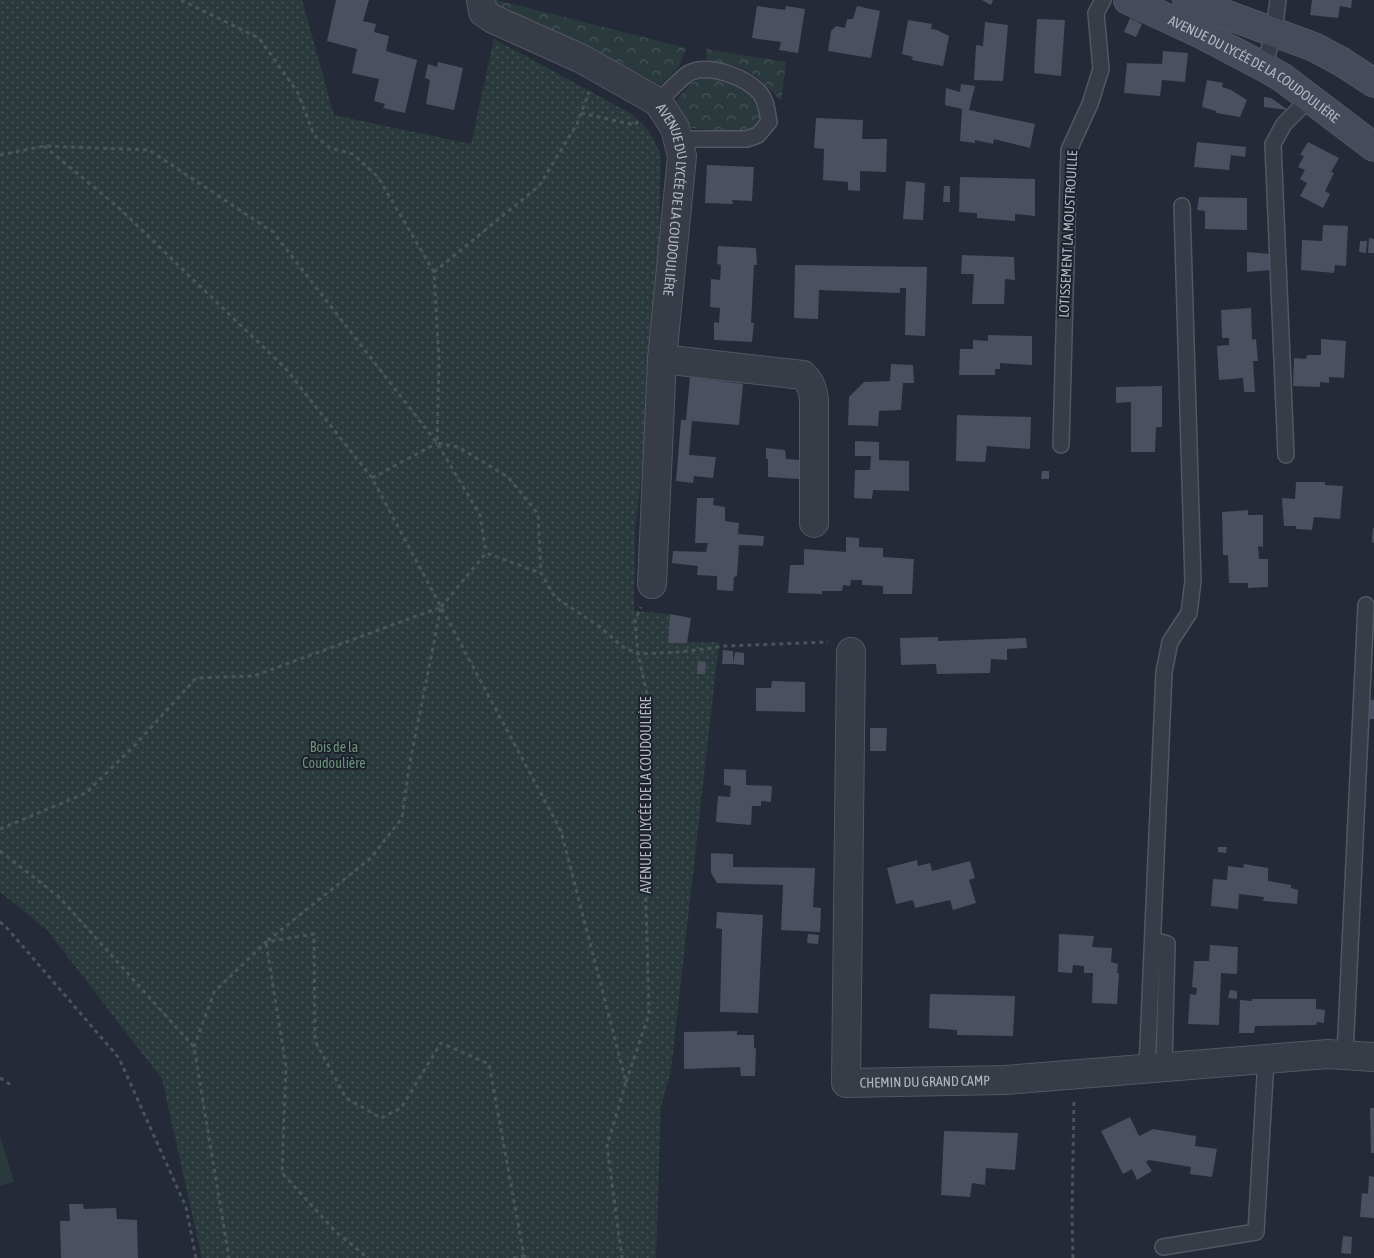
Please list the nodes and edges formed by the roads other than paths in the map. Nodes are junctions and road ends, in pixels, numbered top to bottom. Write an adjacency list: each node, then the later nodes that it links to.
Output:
1 (481, 0): 10 (street, AVENUE DU LYCÉE DE LA COUDOULIÈRE)
2 (1103, 0): 15 (lane, LOTISSEMENT LA MOUSTROUILLE)
3 (1128, 0): 7 (street, AVENUE DU LYCÉE DE LA COUDOULIÈRE)
4 (1187, 0): 6 (street, AVENUE DU LYCÉE DE LA COUDOULIÈRE)
5 (1278, 0): 6 (lane)
6 (1274, 31): 7 (lane); 8 (street, AVENUE DU LYCÉE DE LA COUDOULIÈRE)
7 (1264, 67): 9 (street, AVENUE DU LYCÉE DE LA COUDOULIÈRE)
8 (1374, 83)
9 (1309, 99): 12 (street, AVENUE DU LYCÉE DE LA COUDOULIÈRE); 16 (lane)
10 (658, 102): 11 (street, AVENUE DU LYCÉE DE LA COUDOULIÈRE); 11 (lane)
11 (679, 139): 14 (street, AVENUE DU LYCÉE DE LA COUDOULIÈRE)
12 (1374, 147)
13 (1182, 206): 24 (lane)
14 (662, 359): 17 (street); 18 (street, AVENUE DU LYCÉE DE LA COUDOULIÈRE)
15 (1061, 445)
16 (1286, 454)
17 (814, 523)
18 (652, 584)
19 (1366, 605): 21 (lane)
20 (851, 652): 24 (street, CHEMIN DU GRAND CAMP)
21 (1345, 1055): 22 (street, CHEMIN DU GRAND CAMP); 23 (street, CHEMIN DU GRAND CAMP)
22 (1374, 1057)
23 (1266, 1059): 24 (street, CHEMIN DU GRAND CAMP); 25 (lane)
24 (1156, 1068)
25 (1163, 1247)

